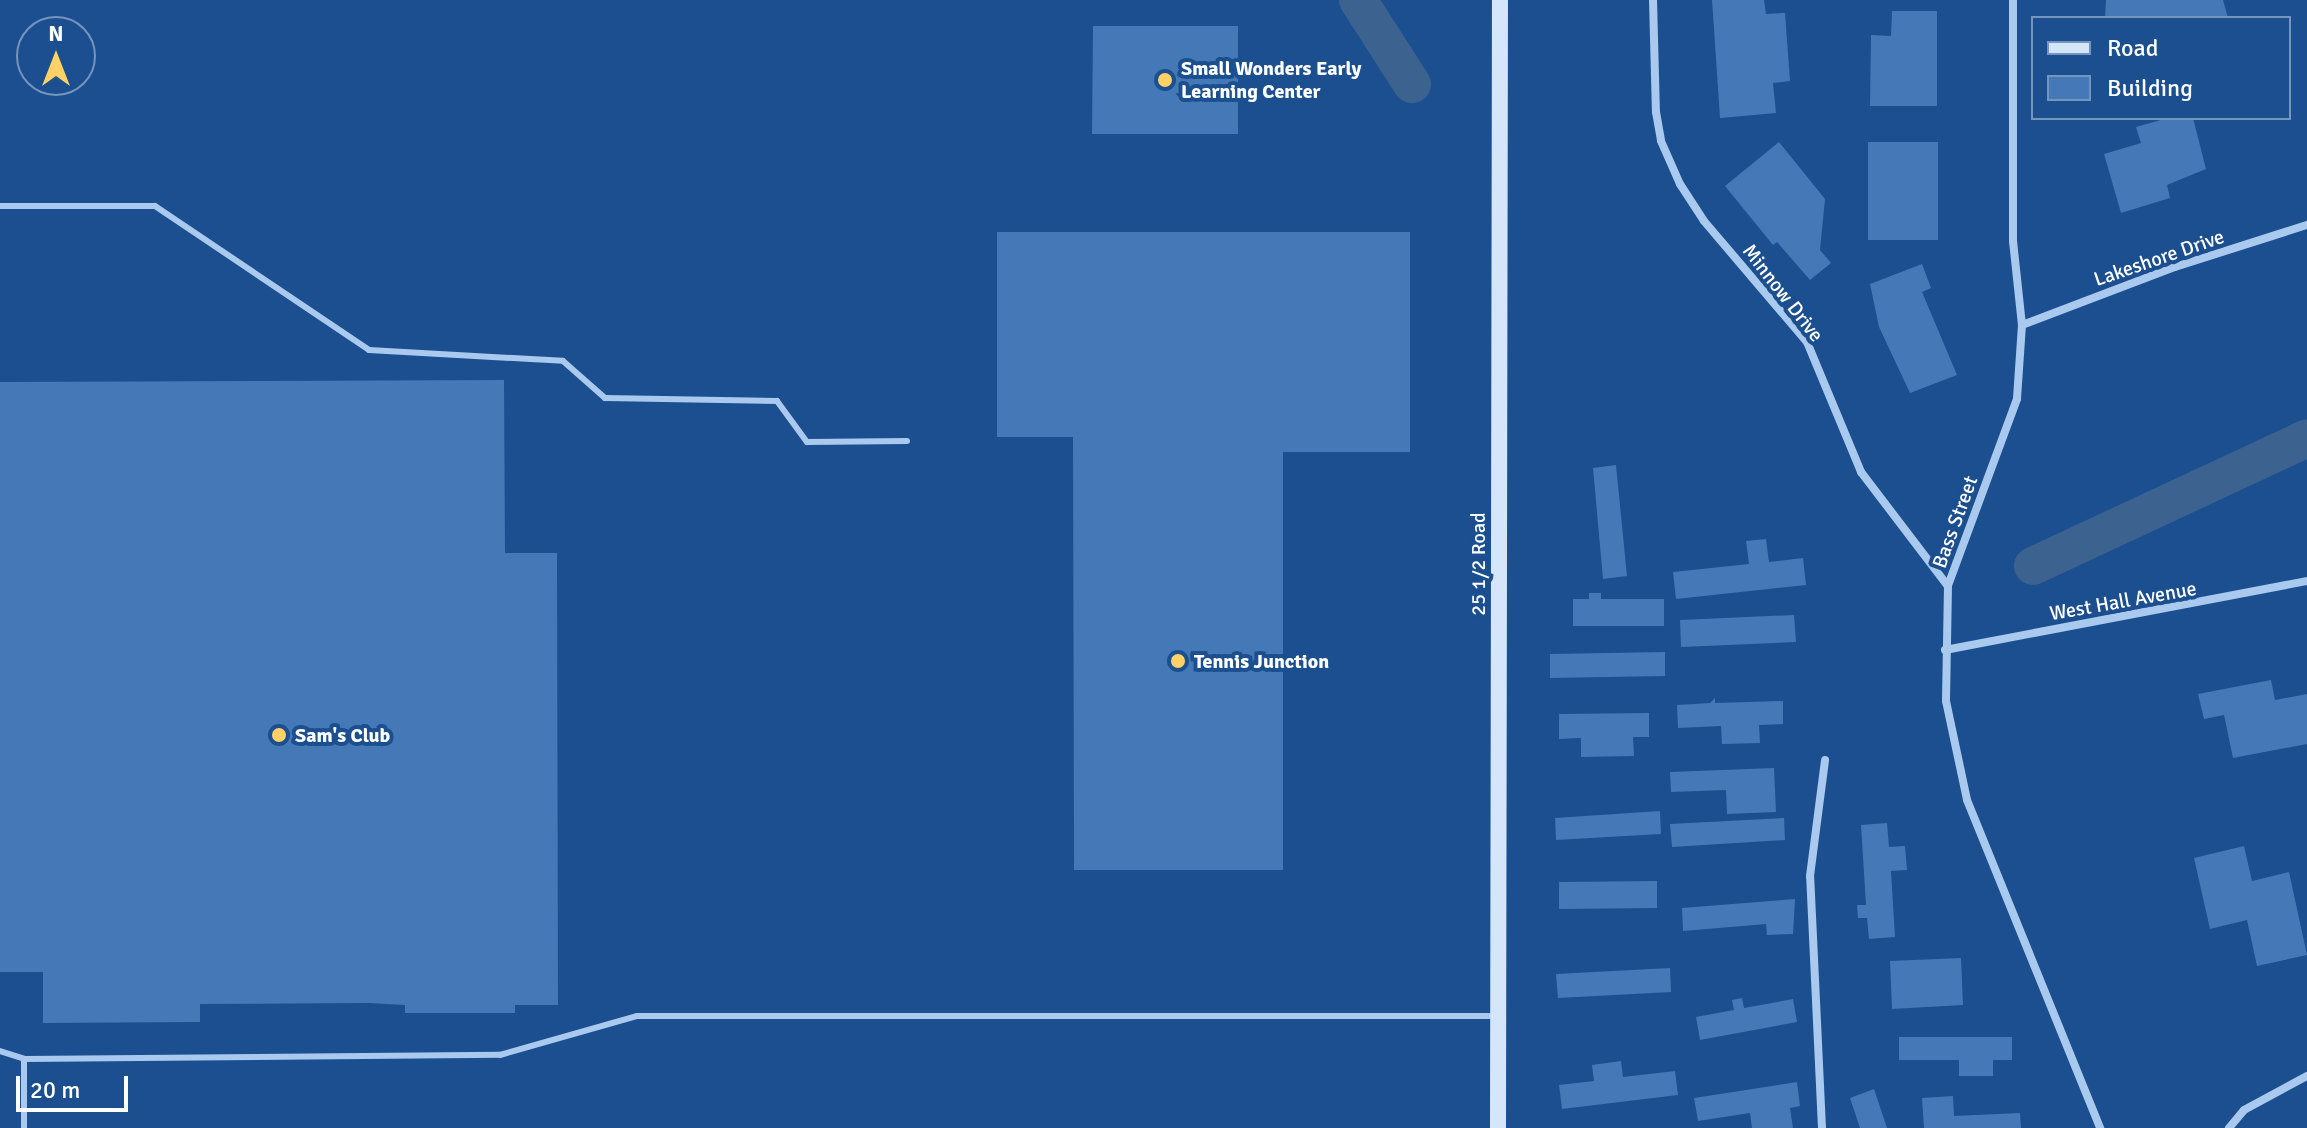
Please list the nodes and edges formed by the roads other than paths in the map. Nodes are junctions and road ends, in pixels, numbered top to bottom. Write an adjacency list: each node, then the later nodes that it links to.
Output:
1 (1500, 0): 12 (street, 25 1/2 Road)
2 (1653, 0): 9 (street, Minnow Drive)
3 (2013, 0): 6 (street, Bass Street)
4 (0, 206): 7 (lane)
5 (2307, 225): 6 (street, Lakeshore Drive)
6 (2022, 325): 9 (street, Bass Street)
7 (907, 441)
8 (2307, 581): 10 (street, West Hall Avenue)
9 (1948, 586): 10 (street, Bass Street)
10 (1945, 650): 19 (street, Bass Street)
11 (1825, 760): 18 (street)
12 (1498, 1016): 14 (lane); 17 (street, 25 1/2 Road)
13 (0, 1051): 14 (lane)
14 (24, 1059): 16 (lane)
15 (2307, 1076): 20 (street)
16 (24, 1128)
17 (1498, 1128)
18 (1822, 1128)
19 (2100, 1128)
20 (2229, 1128)

